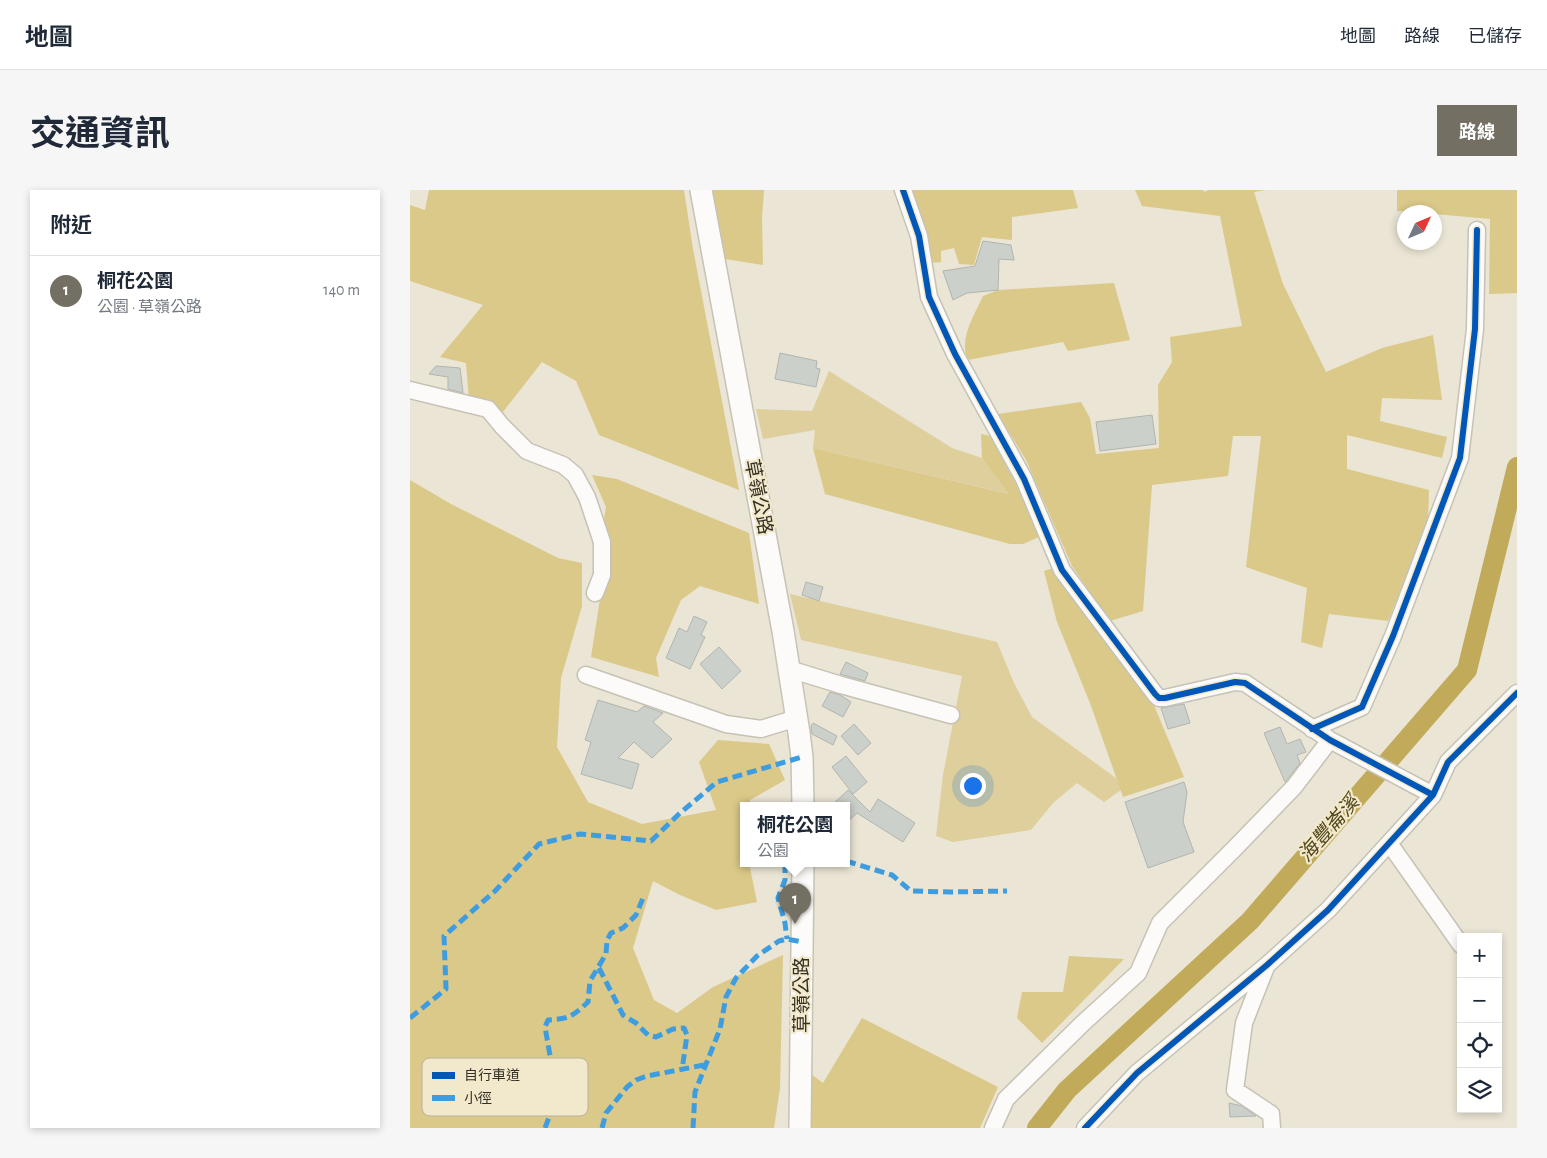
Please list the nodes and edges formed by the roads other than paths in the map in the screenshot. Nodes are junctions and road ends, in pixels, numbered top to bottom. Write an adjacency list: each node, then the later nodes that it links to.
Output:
1 (701, 190): 6 (main road, 草嶺公路)
2 (903, 190): 11 (street)
3 (1476, 230): 11 (street)
4 (410, 390): 5 (street)
5 (595, 593)
6 (789, 669): 9 (street); 10 (main road, 草嶺公路)
7 (586, 675): 10 (street)
8 (1517, 693): 13 (street)
9 (951, 715)
10 (797, 718): 14 (main road, 草嶺公路)
11 (1312, 729): 12 (street)
12 (1330, 740): 13 (street); 20 (street)
13 (1433, 794): 15 (street)
14 (803, 802)
15 (1389, 843): 17 (street); 18 (street)
16 (803, 867): 19 (main road, 草嶺公路)
17 (1457, 939)
18 (1267, 965): 21 (street); 22 (street)
19 (800, 1128)
20 (992, 1128)
21 (1085, 1128)
22 (1272, 1128)

